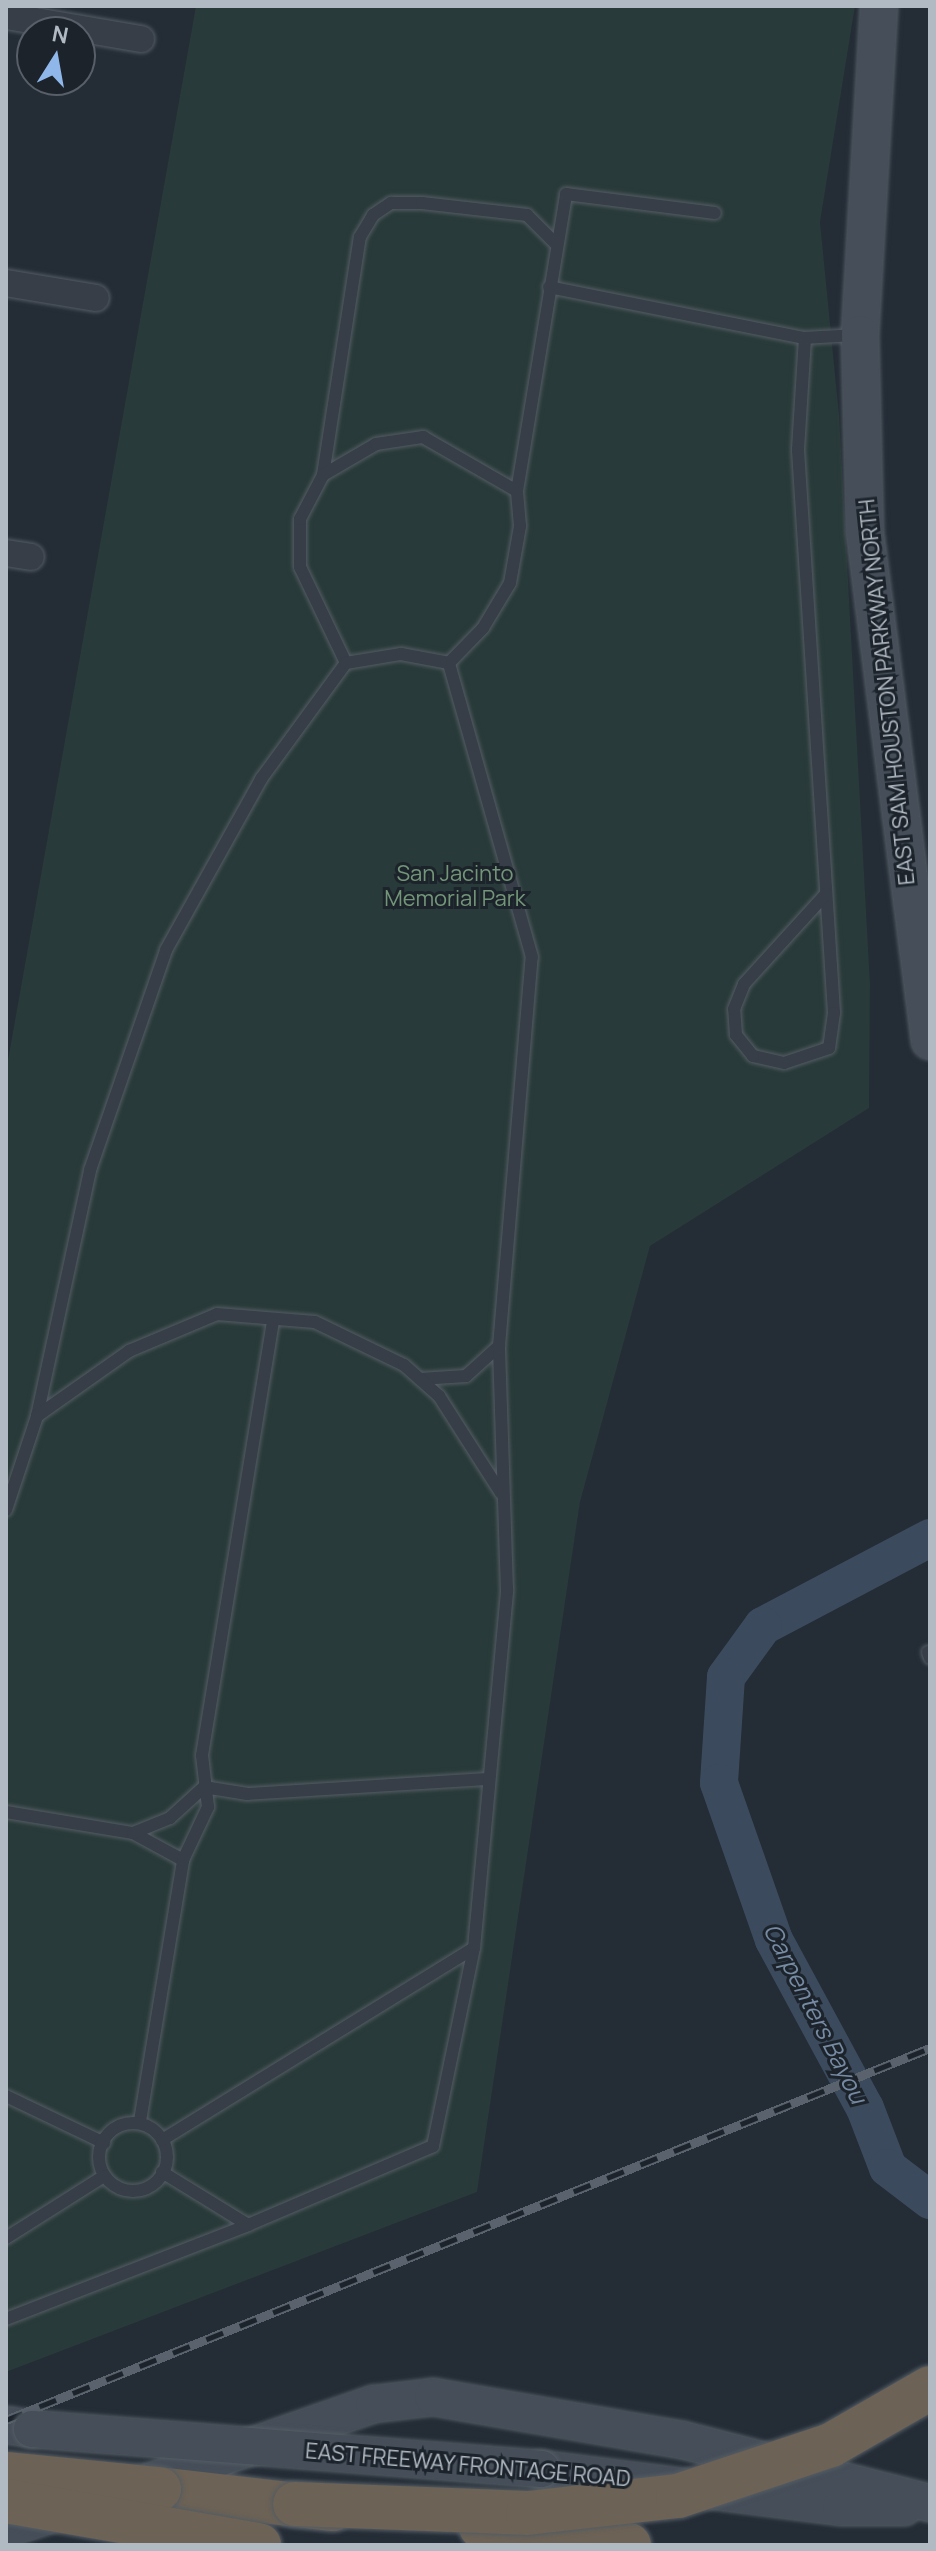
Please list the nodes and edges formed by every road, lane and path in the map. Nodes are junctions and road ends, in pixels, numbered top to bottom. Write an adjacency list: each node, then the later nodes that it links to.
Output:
1 (879, 6): 9 (main road, EAST SAM HOUSTON PARKWAY NORTH)
2 (6, 16): 3 (street)
3 (141, 39)
4 (715, 213): 5 (lane)
5 (555, 243): 7 (lane); 11 (lane)
6 (6, 283): 8 (street)
7 (549, 287): 10 (lane); 12 (lane)
8 (96, 298)
9 (860, 334): 10 (lane); 16 (main road, EAST SAM HOUSTON PARKWAY NORTH)
10 (805, 338): 15 (lane)
11 (323, 475): 12 (lane); 13 (lane)
12 (517, 491): 14 (lane)
13 (346, 663): 14 (lane); 20 (lane)
14 (449, 663): 18 (lane)
15 (826, 894): 15 (lane)
16 (928, 1029)
17 (273, 1320): 19 (lane); 20 (lane); 24 (lane)
18 (499, 1346): 19 (lane); 21 (lane)
19 (420, 1379): 21 (lane)
20 (37, 1416): 22 (lane)
21 (502, 1496): 23 (lane)
22 (6, 1510)
23 (485, 1779): 24 (lane); 28 (lane)
24 (204, 1787): 26 (lane); 27 (lane)
25 (6, 1812): 26 (lane)
26 (133, 1833): 27 (lane)
27 (183, 1860): 30 (lane)
28 (474, 1948): 31 (lane); 35 (lane)
29 (6, 2096): 32 (lane)
30 (140, 2121): 31 (lane); 32 (lane)
31 (162, 2140): 33 (lane)
32 (104, 2143): 34 (lane)
33 (162, 2172): 34 (lane); 35 (lane)
34 (104, 2176): 36 (lane)
35 (248, 2225): 37 (lane)
36 (6, 2238)
37 (6, 2319)
38 (930, 2388): 42 (highway, bridge)
39 (6, 2425): 43 (main road, EAST FREEWAY FRONTAGE ROAD, bridge)
40 (6, 2474): 42 (highway, bridge)
41 (6, 2501): 45 (highway, bridge)
42 (295, 2504): 46 (highway, bridge)
43 (930, 2505): 44 (main road)
44 (6, 2529)
45 (259, 2545)
46 (629, 2545)

